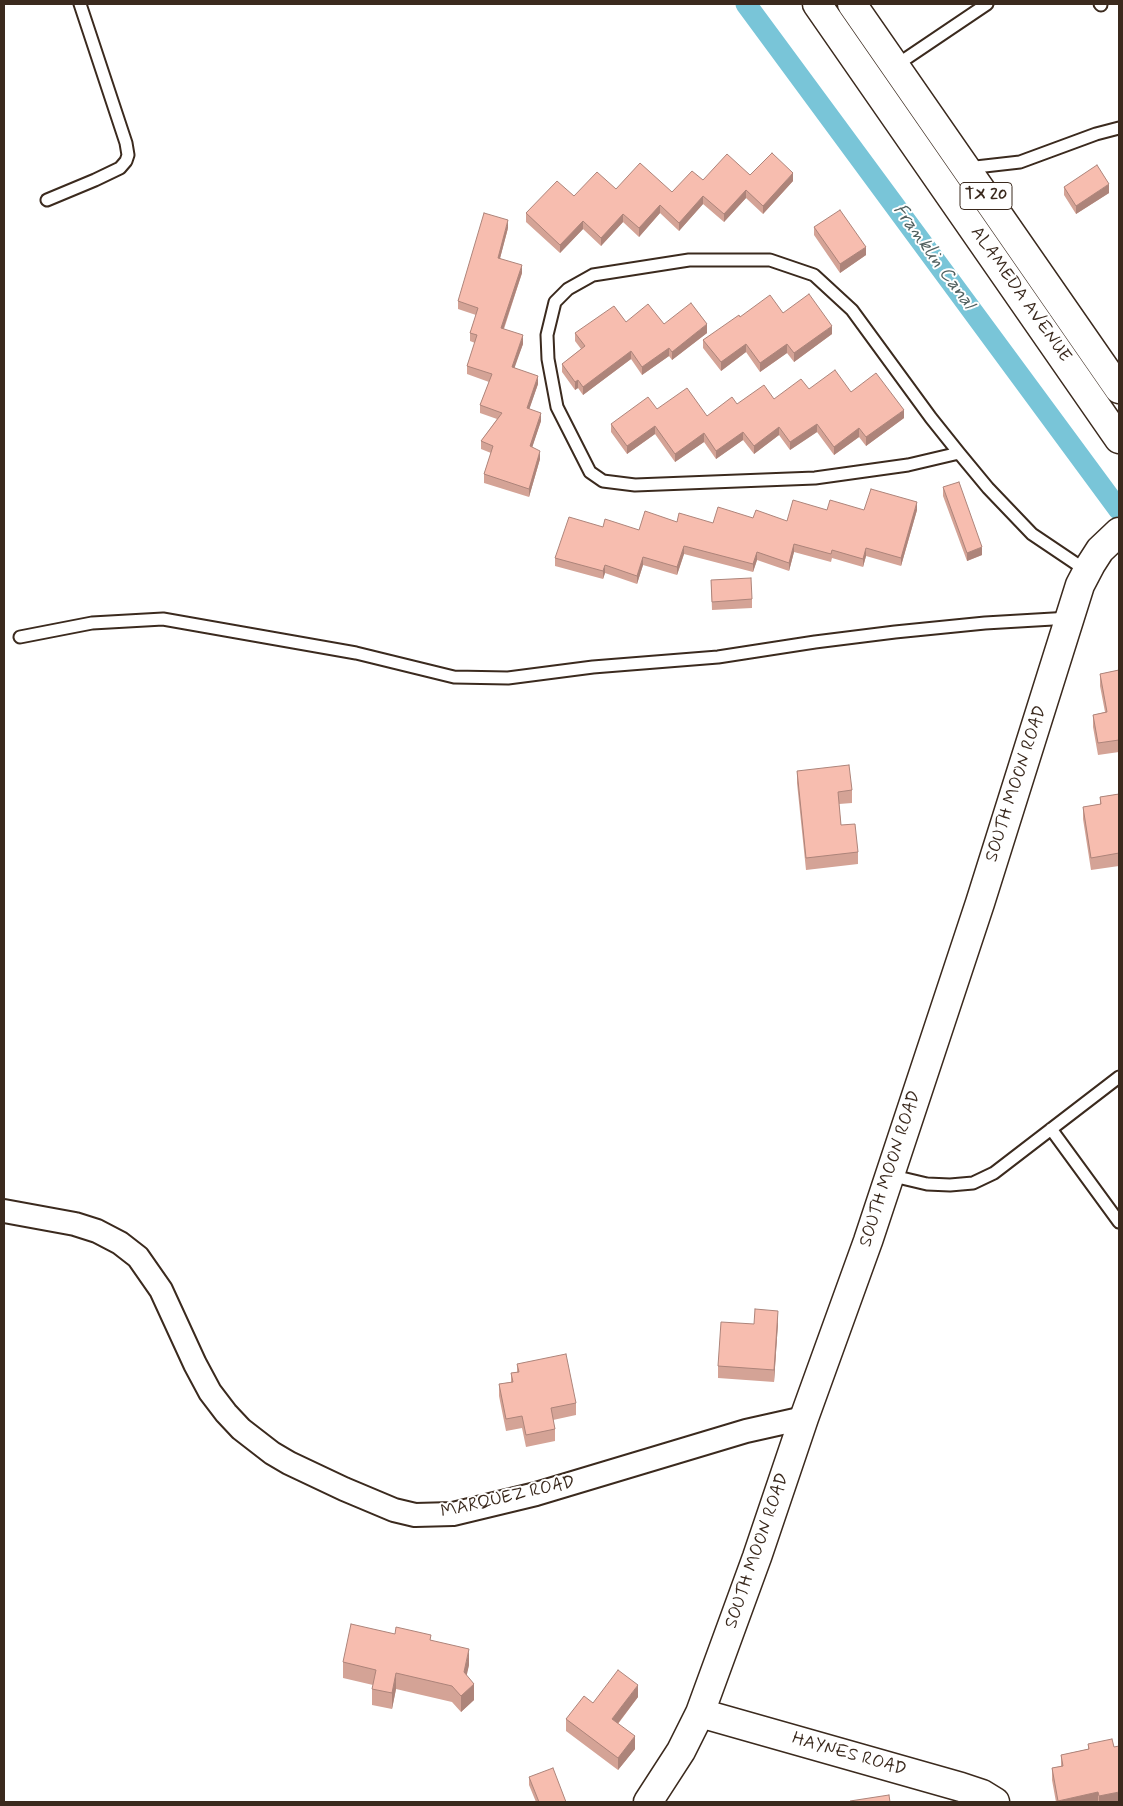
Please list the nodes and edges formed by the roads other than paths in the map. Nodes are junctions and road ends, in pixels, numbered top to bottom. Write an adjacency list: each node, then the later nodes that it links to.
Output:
1 (80, 4): 8 (lane)
2 (817, 4): 10 (street, ALAMEDA AVENUE / TX 20)
3 (852, 4): 5 (street, ALAMEDA AVENUE / TX 20)
4 (988, 4): 5 (lane)
5 (895, 66): 7 (street, ALAMEDA AVENUE / TX 20)
6 (1119, 128): 7 (lane)
7 (967, 168): 9 (street, ALAMEDA AVENUE / TX 20)
8 (47, 200)
9 (1119, 389)
10 (1119, 439)
11 (959, 453): 11 (lane); 13 (lane)
12 (1116, 535): 13 (street, SOUTH MOON ROAD)
13 (1087, 571): 14 (street, SOUTH MOON ROAD)
14 (1070, 618): 15 (lane); 18 (street, SOUTH MOON ROAD)
15 (20, 636)
16 (1119, 1077): 17 (lane)
17 (1051, 1129): 18 (lane); 20 (lane)
18 (889, 1174): 21 (street, SOUTH MOON ROAD)
19 (4, 1211): 21 (street, MARQUEZ ROAD)
20 (1119, 1222)
21 (804, 1418): 22 (street, SOUTH MOON ROAD)
22 (700, 1712): 23 (street, SOUTH MOON ROAD); 24 (street, HAYNES ROAD)
23 (648, 1802)
24 (995, 1802)

